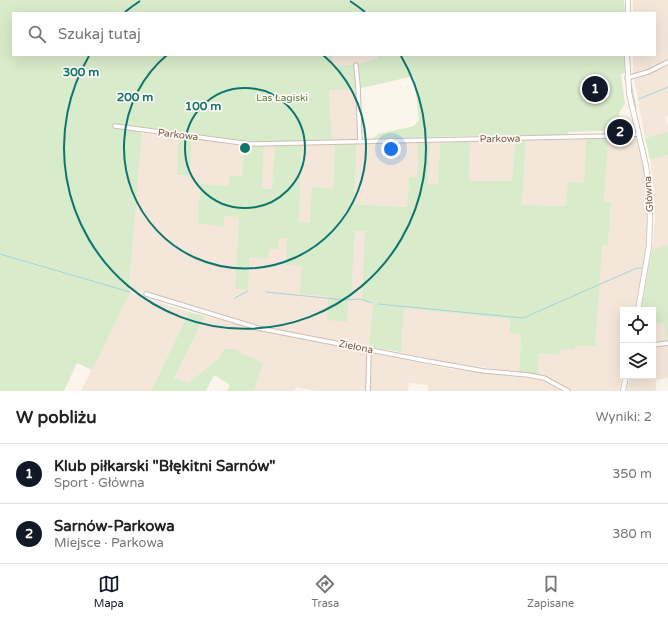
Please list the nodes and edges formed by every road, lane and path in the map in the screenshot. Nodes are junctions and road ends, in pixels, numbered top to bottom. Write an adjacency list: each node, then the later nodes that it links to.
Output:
1 (628, 0): 2 (street)
2 (628, 12)
3 (627, 56): 6 (street, Główna)
4 (668, 62): 6 (street)
5 (356, 65): 9 (street)
6 (627, 78): 8 (street, Główna)
7 (115, 126): 9 (street, Parkowa)
8 (639, 134): 9 (street, Parkowa); 11 (street, Główna)
9 (360, 141)
10 (146, 294): 14 (street, Zielona)
11 (639, 307)
12 (668, 343): 13 (street)
13 (656, 345)
14 (369, 350): 16 (street, Zielona); 17 (street)
15 (625, 379): 20 (street)
16 (558, 385): 18 (street); 19 (street, Zielona)
17 (368, 391)
18 (555, 391)
19 (568, 391)
20 (623, 391)

